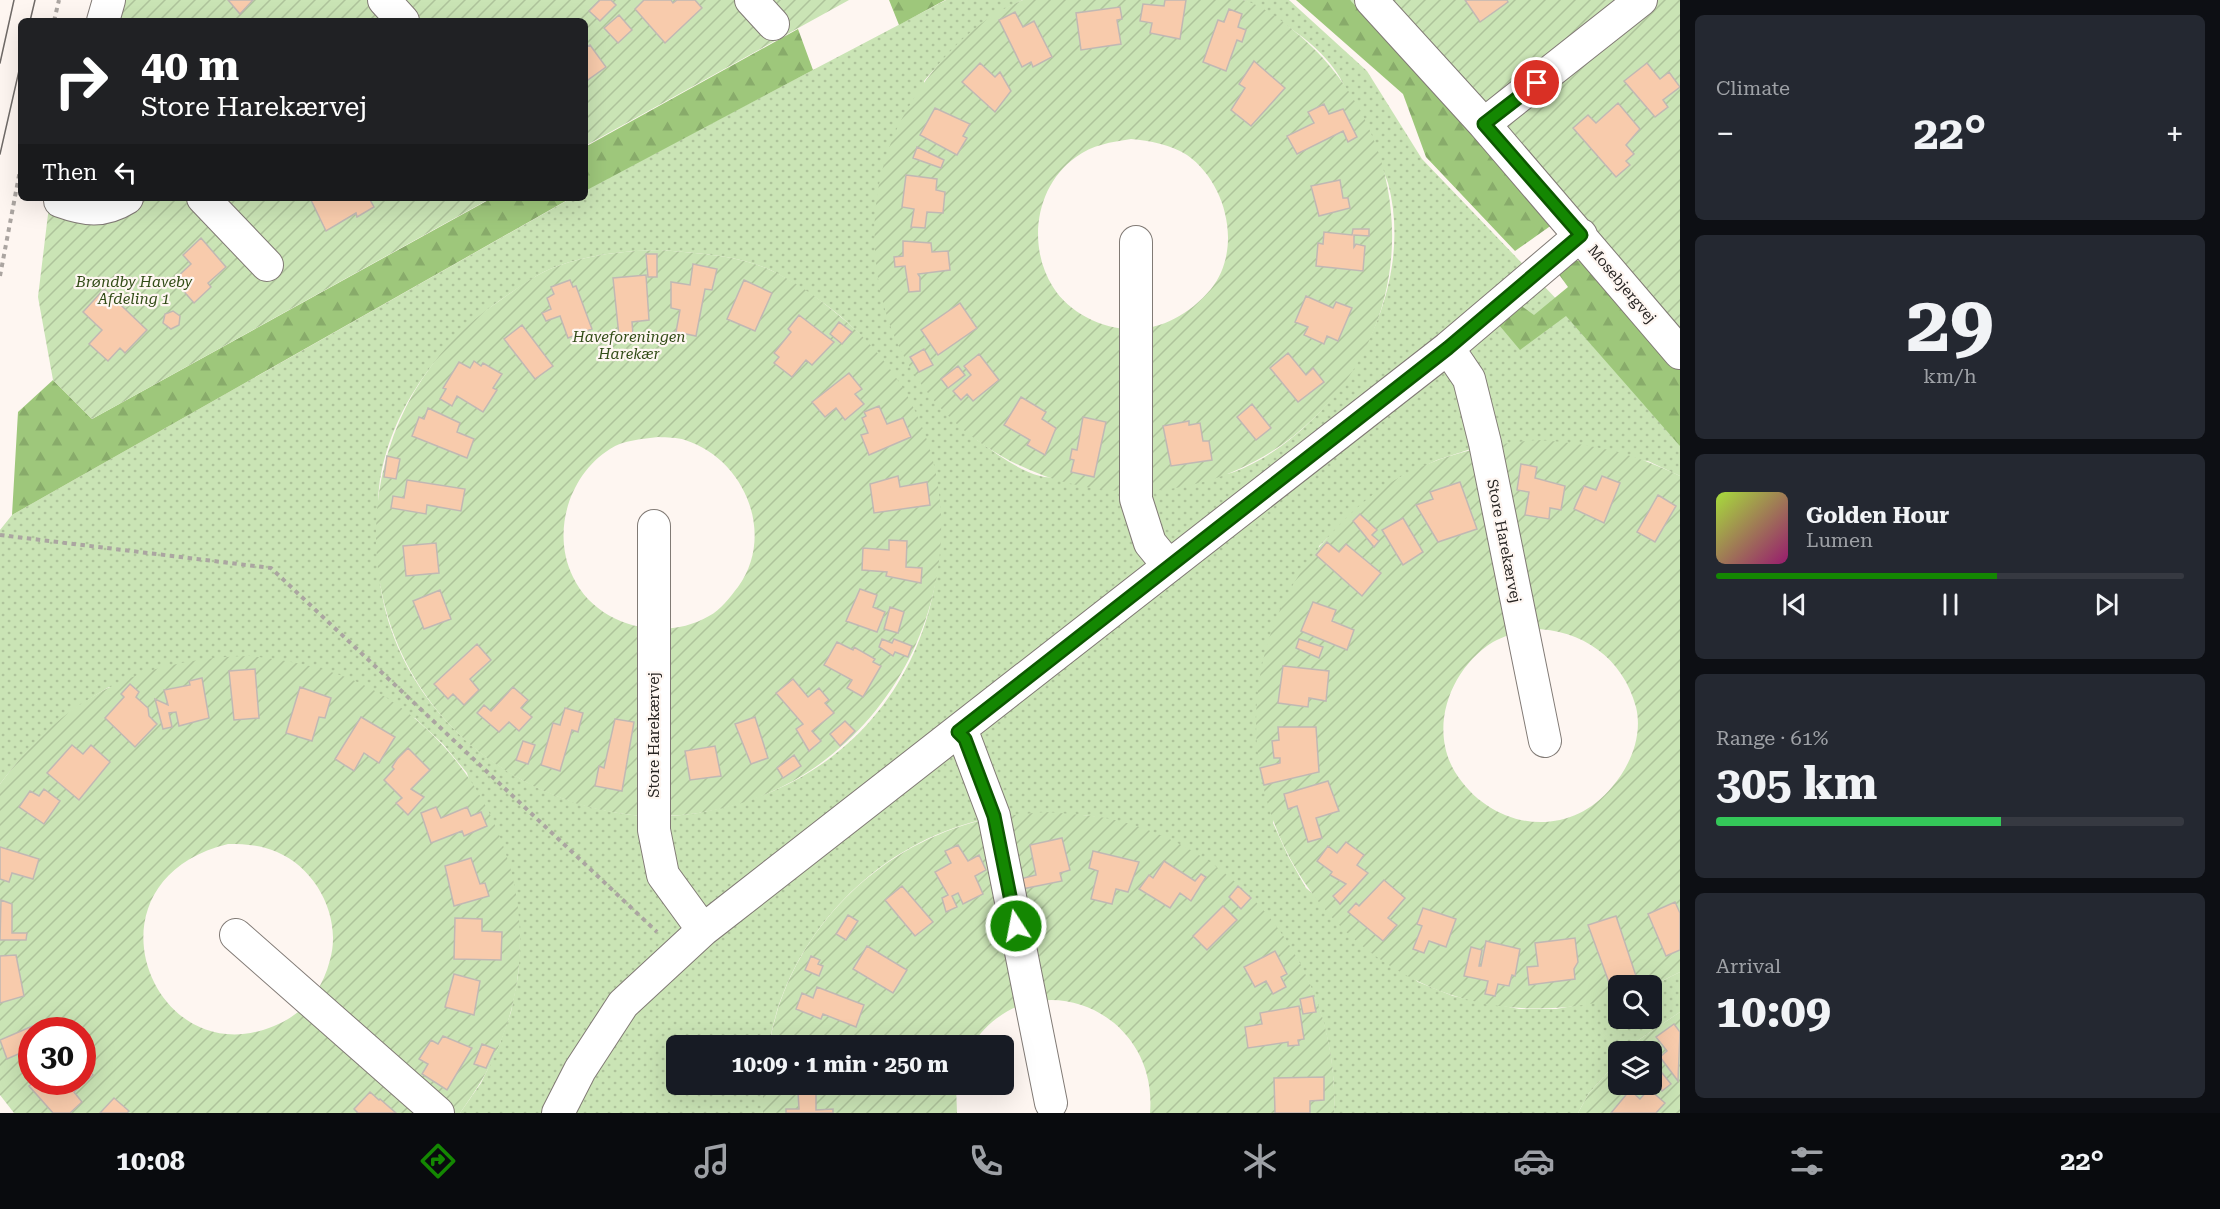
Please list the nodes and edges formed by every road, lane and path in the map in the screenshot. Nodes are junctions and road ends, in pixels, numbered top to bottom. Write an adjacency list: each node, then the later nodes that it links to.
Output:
1 (59, 0): 7 (path)
2 (109, 0): 8 (street)
3 (384, 0): 9 (street)
4 (751, 0): 10 (street)
5 (1371, 0): 11 (street, Mosebjergvej)
6 (1641, 0): 11 (street)
7 (55, 18)
8 (104, 18)
9 (400, 18)
10 (773, 24)
11 (1484, 124): 16 (street, Mosebjergvej)
12 (18, 181): 19 (path)
13 (60, 201): 14 (street)
14 (120, 201)
15 (206, 201): 18 (street)
16 (1581, 235): 20 (street); 21 (street, Mosebjergvej)
17 (1136, 242): 24 (street)
18 (267, 265)
19 (0, 276)
20 (1448, 348): 24 (street); 26 (street, Store Harekærvej)
21 (1680, 354)
22 (654, 526): 27 (street, Store Harekærvej)
23 (0, 535): 29 (path)
24 (1168, 565): 25 (street)
25 (958, 732): 27 (street); 30 (street)
26 (1545, 741)
27 (703, 930): 29 (street)
28 (236, 935): 31 (street)
29 (678, 952): 32 (street)
30 (1052, 1103)
31 (438, 1113)
32 (558, 1113)

